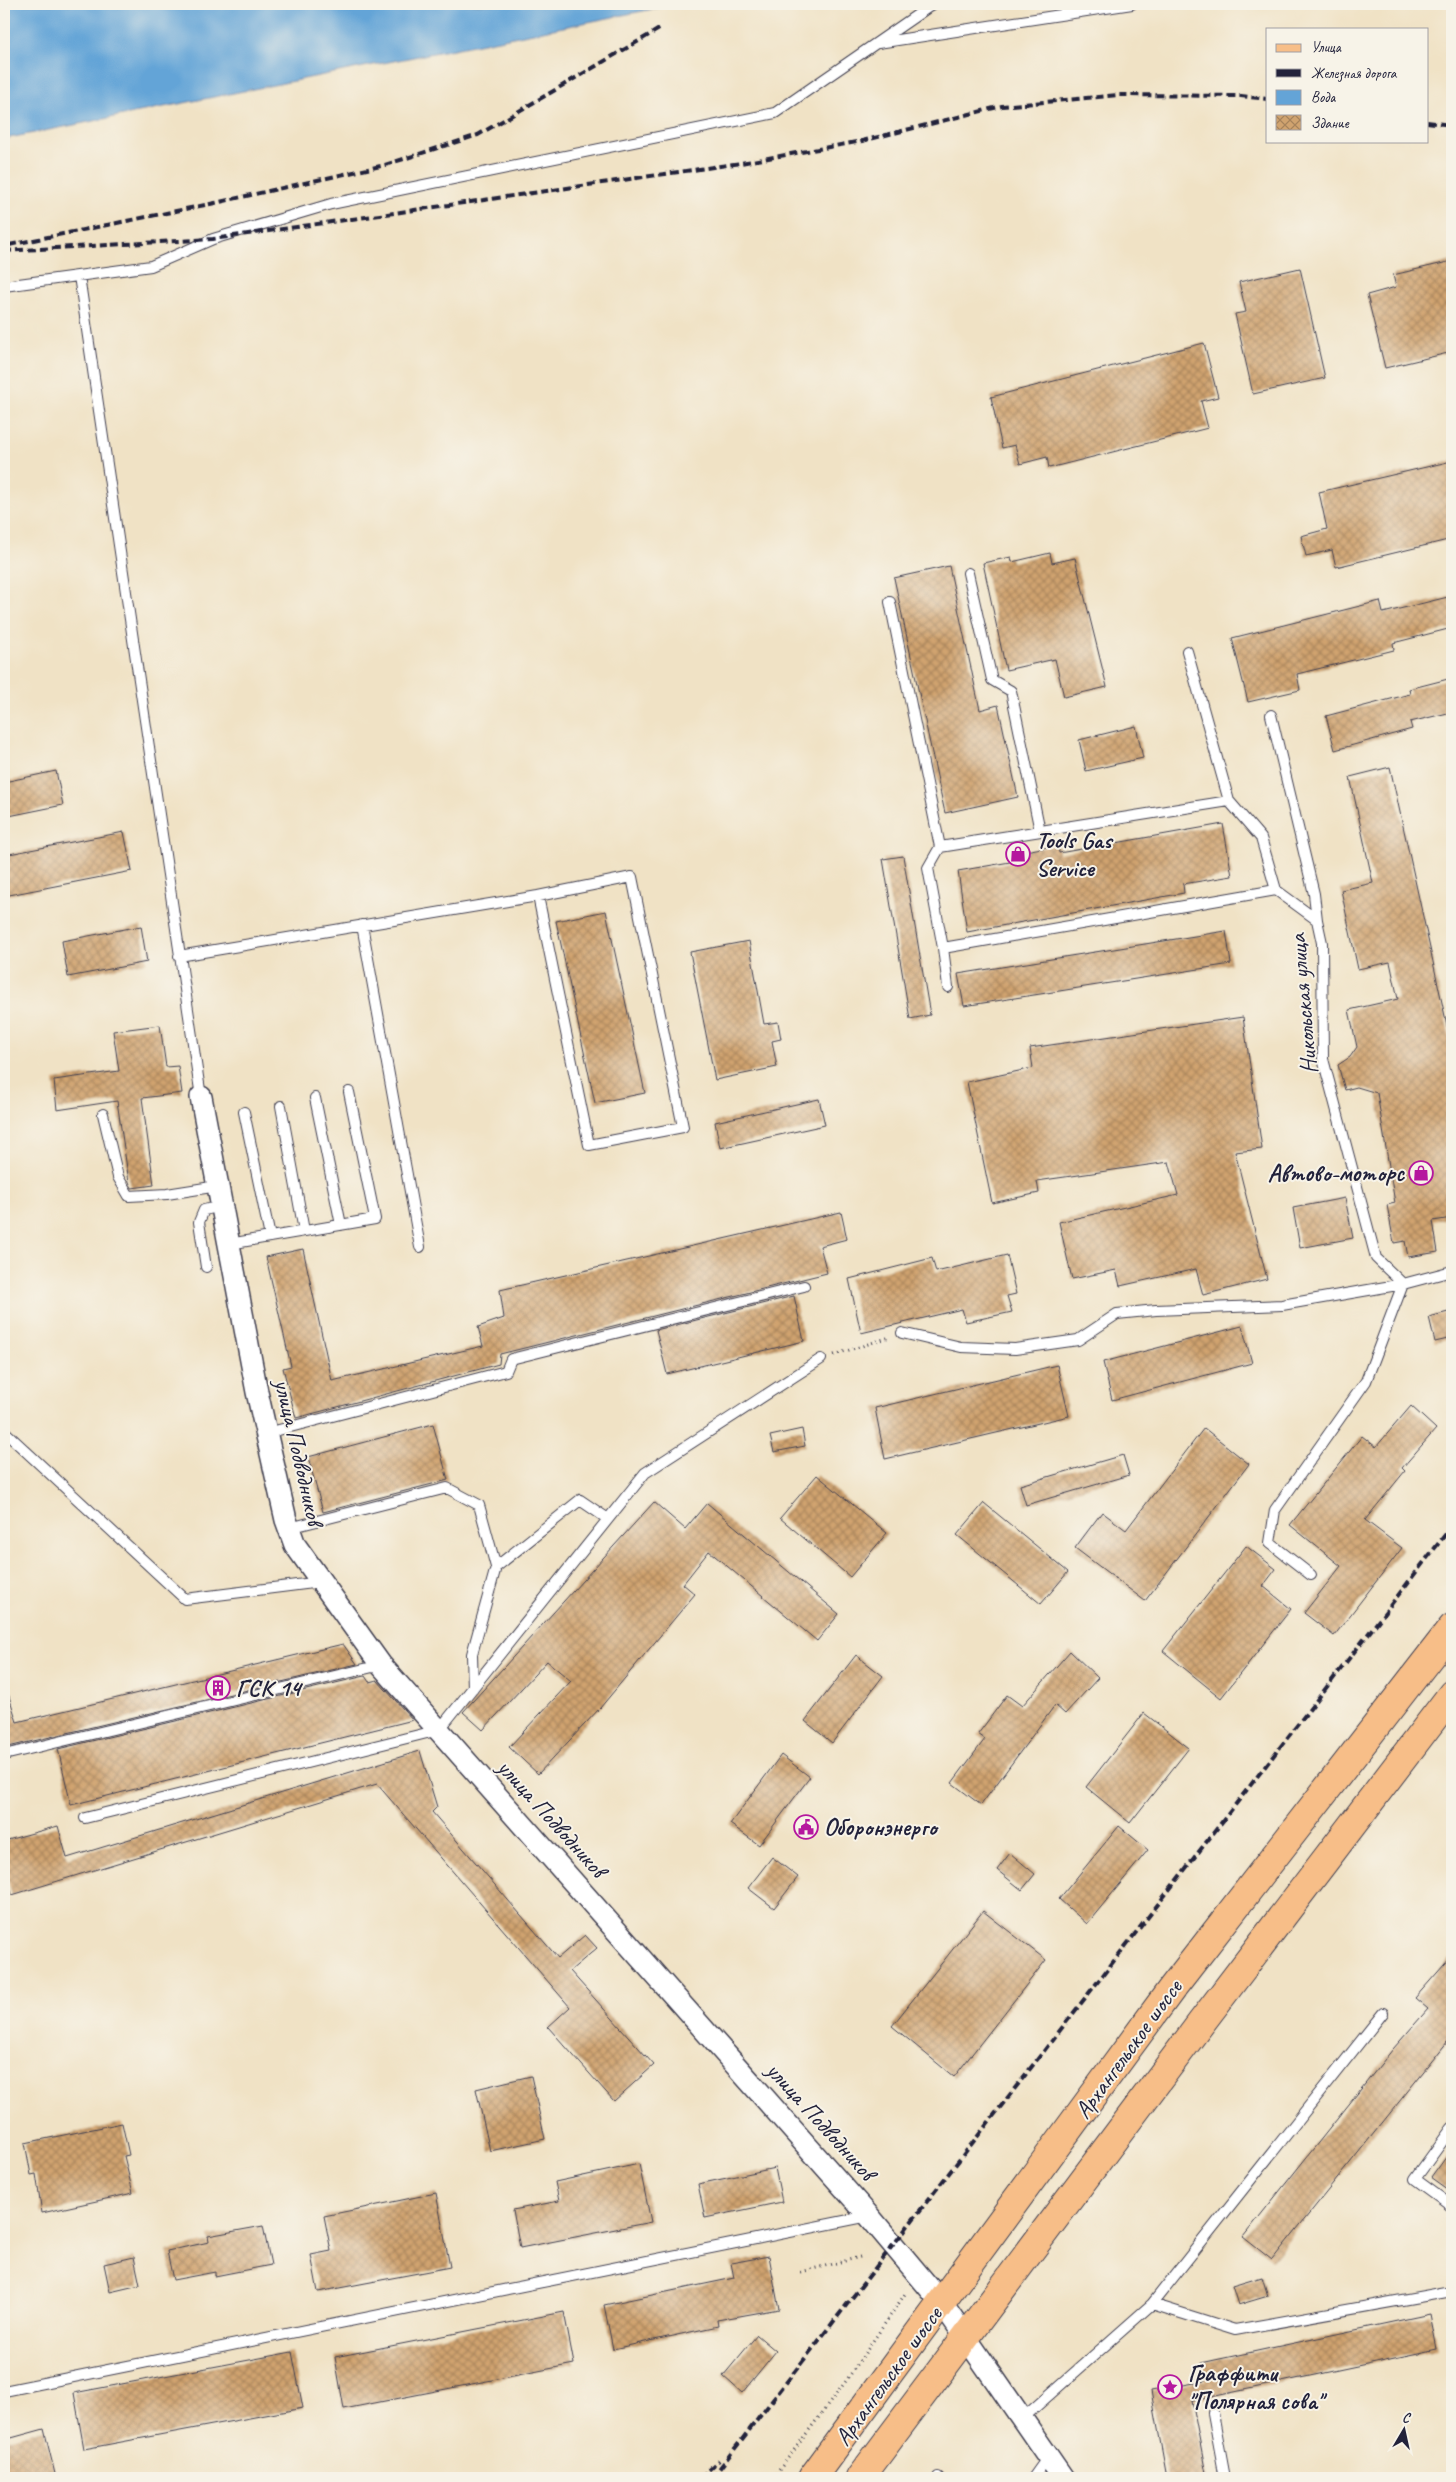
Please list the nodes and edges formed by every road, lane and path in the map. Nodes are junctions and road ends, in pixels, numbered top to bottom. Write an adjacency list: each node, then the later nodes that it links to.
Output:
1 (933, 4): 3 (lane)
2 (1132, 4): 3 (lane)
3 (874, 43): 4 (lane)
4 (79, 276): 5 (lane); 18 (lane)
5 (4, 286)
6 (968, 573): 11 (lane)
7 (890, 602): 12 (lane)
8 (1187, 651): 10 (lane)
9 (1271, 714): 15 (lane)
10 (1229, 801): 11 (lane); 13 (lane)
11 (1040, 831): 12 (lane)
12 (940, 847): 17 (lane)
13 (1276, 890): 15 (lane, Никольская улица); 17 (lane)
14 (538, 896): 14 (lane); 16 (lane)
15 (1317, 920): 34 (lane, Никольская улица)
16 (362, 926): 18 (lane); 31 (lane)
17 (943, 948): 19 (lane)
18 (179, 956): 21 (lane)
19 (948, 987)
20 (348, 1092): 27 (lane)
21 (201, 1097): 26 (street, улица Подводников)
22 (315, 1098): 27 (lane)
23 (281, 1106): 28 (lane)
24 (244, 1112): 29 (lane)
25 (103, 1114): 26 (lane)
26 (220, 1196): 30 (street, улица Подводников); 32 (lane)
27 (341, 1225): 28 (lane)
28 (304, 1231): 29 (lane)
29 (270, 1237): 30 (lane)
30 (229, 1244): 39 (street, улица Подводников)
31 (420, 1247)
32 (206, 1267)
33 (1452, 1271): 34 (lane)
34 (1403, 1284): 36 (lane); 43 (lane)
35 (804, 1286): 39 (lane)
36 (902, 1333): 37 (path)
37 (821, 1359): 40 (lane)
38 (4, 1431): 44 (lane)
39 (267, 1433): 41 (street, улица Подводников)
40 (608, 1520): 42 (lane); 47 (lane)
41 (289, 1528): 42 (lane); 44 (street, улица Подводников)
42 (496, 1567): 47 (lane)
43 (1311, 1575)
44 (321, 1582): 46 (street, улица Подводников)
45 (1452, 1628): 60 (main road, Архангельское шоссе)
46 (381, 1665): 49 (street, улица Подводников); 50 (lane)
47 (473, 1688): 49 (lane)
48 (1452, 1694): 62 (main road, Архангельское шоссе)
49 (439, 1730): 51 (lane); 55 (street, улица Подводников)
50 (4, 1755)
51 (85, 1818)
52 (1382, 2013): 61 (lane)
53 (1452, 2128): 54 (lane)
54 (1452, 2206)
55 (869, 2216): 60 (street, улица Подводников); 63 (lane)
56 (864, 2256): 57 (path)
57 (801, 2272)
58 (1452, 2291): 61 (lane)
59 (905, 2294): 67 (path)
60 (942, 2303): 62 (street, улица Подводников); 68 (main road, Архангельское шоссе)
61 (1152, 2304): 65 (lane)
62 (966, 2338): 65 (street, улица Подводников); 69 (main road, Архангельское шоссе)
63 (4, 2391)
64 (1213, 2413): 72 (lane)
65 (1022, 2419): 66 (street, улица Подводников)
66 (1048, 2457): 70 (lane); 71 (street, улица Подводников)
67 (773, 2478)
68 (812, 2478)
69 (860, 2478)
70 (1033, 2478)
71 (1063, 2478)
72 (1225, 2478)

